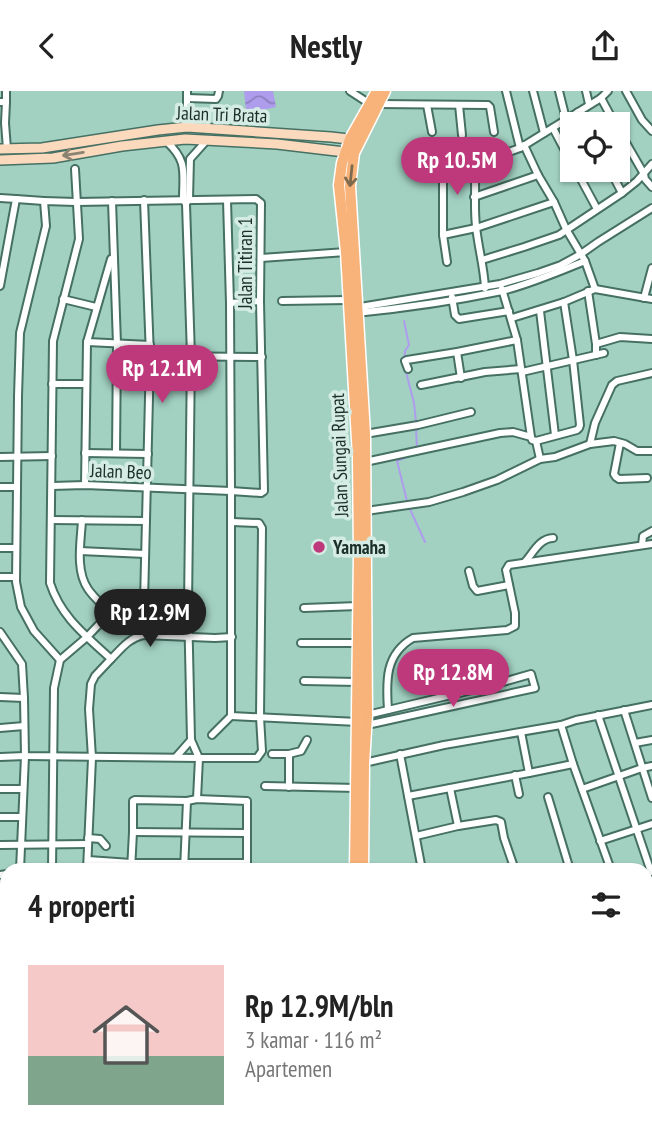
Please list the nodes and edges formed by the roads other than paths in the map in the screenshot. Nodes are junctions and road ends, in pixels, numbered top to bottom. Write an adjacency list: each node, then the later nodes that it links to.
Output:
1 (5, 91): 14 (street)
2 (219, 91): 12 (street)
3 (350, 91): 15 (street)
4 (377, 91): 15 (main road, Jalan Sungai Rupat)
5 (385, 91): 15 (main road, Jalan Sungai Rupat)
6 (506, 91): 36 (street)
7 (534, 91): 28 (street)
8 (559, 91): 19 (street)
9 (586, 91): 16 (street)
10 (608, 91): 13 (street)
11 (626, 91): 25 (street)
12 (187, 95): 23 (street)
13 (601, 98): 16 (street); 21 (street)
14 (3, 102): 38 (street)
15 (373, 104): 17 (street); 33 (main road, Jalan Sungai Rupat)
16 (590, 104): 20 (street)
17 (427, 105): 18 (street); 26 (street)
18 (459, 105): 27 (street); 29 (street)
19 (564, 112)
20 (578, 112)
21 (609, 112)
22 (560, 124): 24 (street)
23 (187, 128): 30 (street, Jalan Tri Brata); 34 (street, Jalan Tri Brata)
24 (553, 128): 28 (street); 35 (street)
25 (652, 131)
26 (432, 132)
27 (494, 132)
28 (544, 133): 36 (street)
29 (462, 135)
30 (255, 138): 31 (street, Jalan Tri Brata); 33 (street, Jalan Tri Brata); 40 (street, Jalan Tri Brata)
31 (209, 139): 32 (street, Jalan Tri Brata); 58 (street)
32 (165, 140): 34 (street, Jalan Tri Brata); 58 (street)
33 (355, 140): 40 (main road, Jalan Sungai Rupat)
34 (122, 141): 38 (street, Jalan Tri Brata); 41 (street, Jalan Tri Brata, one-way to 41)
35 (560, 141)
36 (522, 146): 42 (street); 46 (street)
37 (472, 148): 42 (street)
38 (3, 149)
39 (630, 150): 45 (street)
40 (350, 152): 68 (main road, Jalan Sungai Rupat); 89 (main road, Jalan Sungai Rupat, one-way to 89)
41 (0, 160)
42 (475, 164): 51 (street); 67 (street)
43 (652, 165): 45 (street)
44 (75, 169): 59 (street)
45 (644, 174): 49 (street); 50 (street)
46 (538, 175): 51 (street); 60 (street)
47 (582, 182): 62 (street)
48 (616, 182): 50 (street)
49 (652, 187)
50 (622, 193): 62 (street)
51 (474, 197): 63 (street)
52 (0, 198): 53 (street)
53 (16, 199): 56 (street); 66 (street)
54 (144, 200): 57 (street); 58 (street); 97 (street)
55 (227, 200): 58 (street); 71 (street, Jalan Titiran 1); 87 (street)
56 (44, 201): 59 (street); 124 (street)
57 (112, 201): 59 (street); 69 (street)
58 (186, 201): 100 (street)
59 (76, 202): 82 (street)
60 (554, 202): 63 (street); 64 (street)
61 (652, 208): 72 (street)
62 (597, 209): 64 (street)
63 (476, 228): 67 (street); 73 (street)
64 (566, 229): 72 (street); 73 (street)
65 (0, 231): 66 (street)
66 (10, 232): 70 (street)
67 (443, 235): 74 (street)
68 (346, 252): 71 (street); 89 (main road, Jalan Sungai Rupat)
69 (113, 253): 88 (street); 95 (street)
70 (3, 257): 76 (street)
71 (261, 258): 85 (street, Jalan Titiran 1)
72 (583, 258): 77 (street); 79 (street)
73 (482, 260): 78 (street)
74 (447, 262)
75 (652, 268): 81 (street)
76 (0, 284)
77 (501, 287): 78 (street); 91 (street)
78 (485, 290): 80 (street)
79 (592, 290): 81 (street); 86 (street); 96 (street)
80 (451, 296): 89 (street); 91 (street)
81 (644, 298): 83 (street)
82 (63, 299): 88 (street); 109 (street)
83 (652, 299)
84 (282, 300): 89 (street)
85 (260, 302): 87 (street); 102 (street, Jalan Titiran 1)
86 (564, 302): 90 (street); 103 (street)
87 (230, 303): 101 (street)
88 (96, 307): 94 (street)
89 (352, 308): 113 (main road, Jalan Sungai Rupat); 156 (main road, Jalan Sungai Rupat)
90 (540, 310): 91 (street); 104 (street)
91 (510, 314): 93 (street)
92 (652, 339): 96 (street)
93 (517, 340): 98 (street); 106 (street)
94 (87, 342): 95 (street); 110 (street)
95 (117, 344): 97 (street); 120 (street)
96 (596, 344): 103 (street)
97 (150, 345): 99 (street)
98 (457, 352): 105 (street); 108 (street)
99 (150, 356): 100 (street); 121 (street)
100 (191, 356): 101 (street); 133 (street)
101 (231, 357): 102 (street); 134 (street)
102 (262, 357): 135 (street, Jalan Titiran 1)
103 (573, 360): 104 (street); 114 (street)
104 (547, 366): 106 (street); 114 (street)
105 (408, 369)
106 (521, 370): 108 (street); 115 (street)
107 (652, 373): 117 (street)
108 (461, 378): 111 (street)
109 (52, 384): 110 (street); 122 (street)
110 (86, 384): 119 (street)
111 (421, 385)
112 (471, 412): 113 (street)
113 (365, 435): 126 (main road, Jalan Sungai Rupat)
114 (555, 435): 115 (street)
115 (533, 439): 125 (street); 126 (street)
116 (620, 443): 117 (street); 118 (street); 127 (street)
117 (590, 444): 125 (street)
118 (652, 451)
119 (85, 453): 120 (street); 128 (street)
120 (116, 453): 121 (street)
121 (148, 454): 132 (street)
122 (52, 456): 124 (street); 129 (street)
123 (0, 457): 124 (street)
124 (17, 457): 131 (street)
125 (540, 459): 136 (street)
126 (365, 462): 136 (main road, Jalan Sungai Rupat)
127 (646, 478)
128 (85, 485): 129 (street, Jalan Beo); 132 (street, Jalan Beo)
129 (52, 486): 137 (street)
130 (0, 487): 131 (street)
131 (16, 487): 146 (street)
132 (148, 488): 133 (street, Jalan Beo); 139 (street)
133 (189, 489): 134 (street, Jalan Beo); 155 (street)
134 (231, 491): 135 (street, Jalan Beo); 140 (street)
135 (264, 491)
136 (366, 511): 179 (main road, Jalan Sungai Rupat)
137 (51, 520): 138 (street); 161 (street)
138 (82, 520): 139 (street); 147 (street)
139 (146, 521): 148 (street)
140 (232, 521): 162 (street); 178 (street)
141 (652, 531): 144 (street)
142 (553, 538): 149 (street)
143 (652, 544): 144 (street)
144 (642, 545): 149 (street)
145 (0, 548): 146 (street)
146 (16, 548): 152 (street)
147 (80, 551): 148 (street); 158 (street)
148 (145, 554): 154 (street)
149 (525, 562): 153 (street)
150 (469, 571): 153 (street)
151 (0, 577): 152 (street)
152 (16, 577): 166 (street)
153 (509, 585): 174 (street)
154 (144, 602): 155 (street); 158 (street)
155 (188, 606): 160 (street)
156 (358, 606): 157 (street); 164 (main road, Jalan Sungai Rupat)
157 (304, 608)
158 (111, 614): 161 (street)
159 (0, 632): 171 (street)
160 (188, 636): 162 (street); 165 (street); 185 (street)
161 (87, 637): 165 (street); 166 (street)
162 (232, 637): 177 (street)
163 (301, 643): 164 (street)
164 (358, 643): 168 (main road, Jalan Sungai Rupat)
165 (111, 659): 196 (street)
166 (60, 660): 193 (street)
167 (303, 681): 168 (street)
168 (358, 682): 179 (main road, Jalan Sungai Rupat)
169 (489, 686): 172 (street); 172 (street); 174 (street)
170 (0, 697): 171 (street)
171 (24, 698): 181 (street)
172 (493, 698): 179 (street)
173 (652, 705): 175 (street)
174 (388, 710): 179 (street)
175 (624, 710): 176 (street); 188 (street)
176 (598, 715): 180 (street); 204 (street)
177 (231, 716): 178 (street); 184 (street)
178 (260, 717): 179 (street); 197 (street)
179 (364, 721): 198 (main road, Jalan Sungai Rupat); 208 (main road, Jalan Sungai Rupat)
180 (561, 725): 183 (street); 199 (street)
181 (24, 726): 182 (street); 192 (street)
182 (0, 728)
183 (522, 732): 191 (street); 202 (street)
184 (212, 735)
185 (191, 740): 195 (street); 197 (street)
186 (307, 740): 190 (street)
187 (652, 740): 188 (street)
188 (635, 743): 201 (street)
189 (272, 754): 190 (street)
190 (289, 754): 206 (street)
191 (400, 754): 198 (street); 213 (street)
192 (25, 756): 193 (street); 194 (street); 210 (street)
193 (54, 756): 196 (street); 232 (street)
194 (0, 757)
195 (176, 757): 196 (street); 197 (street)
196 (92, 758): 228 (street)
197 (200, 758): 216 (street)
198 (364, 762): 220 (main road, Jalan Sungai Rupat)
199 (573, 764): 202 (street); 211 (street)
200 (652, 766): 201 (street)
201 (642, 768): 204 (street); 215 (street)
202 (529, 773): 203 (street)
203 (515, 775): 207 (street); 212 (street)
204 (618, 776): 211 (street); 223 (street)
205 (265, 786): 206 (street)
206 (289, 787): 208 (street)
207 (450, 787): 213 (street); 222 (street)
208 (357, 788): 220 (main road, Jalan Sungai Rupat)
209 (0, 789): 210 (street)
210 (23, 789): 219 (street)
211 (582, 789): 229 (street)
212 (519, 795)
213 (408, 796): 227 (street)
214 (548, 797): 246 (street)
215 (652, 798)
216 (197, 799): 217 (street); 226 (street)
217 (187, 801): 224 (street); 225 (street)
218 (0, 817): 219 (street)
219 (21, 817): 230 (street)
220 (360, 821): 242 (main road, Jalan Sungai Rupat); 243 (main road, Jalan Sungai Rupat)
221 (652, 824): 223 (street)
222 (458, 826): 227 (street); 245 (street)
223 (636, 829): 229 (street); 248 (street)
224 (133, 832): 225 (street); 239 (street)
225 (186, 832): 226 (street); 240 (street)
226 (246, 834): 241 (street)
227 (416, 836): 244 (street)
228 (88, 841): 232 (street); 233 (street); 234 (street)
229 (600, 841): 247 (street)
230 (21, 844): 231 (street); 232 (street); 235 (street)
231 (0, 845)
232 (52, 845): 236 (street)
233 (106, 846)
234 (88, 860): 237 (street); 238 (street)
235 (20, 863)
236 (52, 863)
237 (88, 863)
238 (110, 863)
239 (131, 863)
240 (184, 863)
241 (247, 863)
242 (356, 863)
243 (363, 863)
244 (421, 863)
245 (513, 863)
246 (568, 863)
247 (608, 863)
248 (648, 863)

